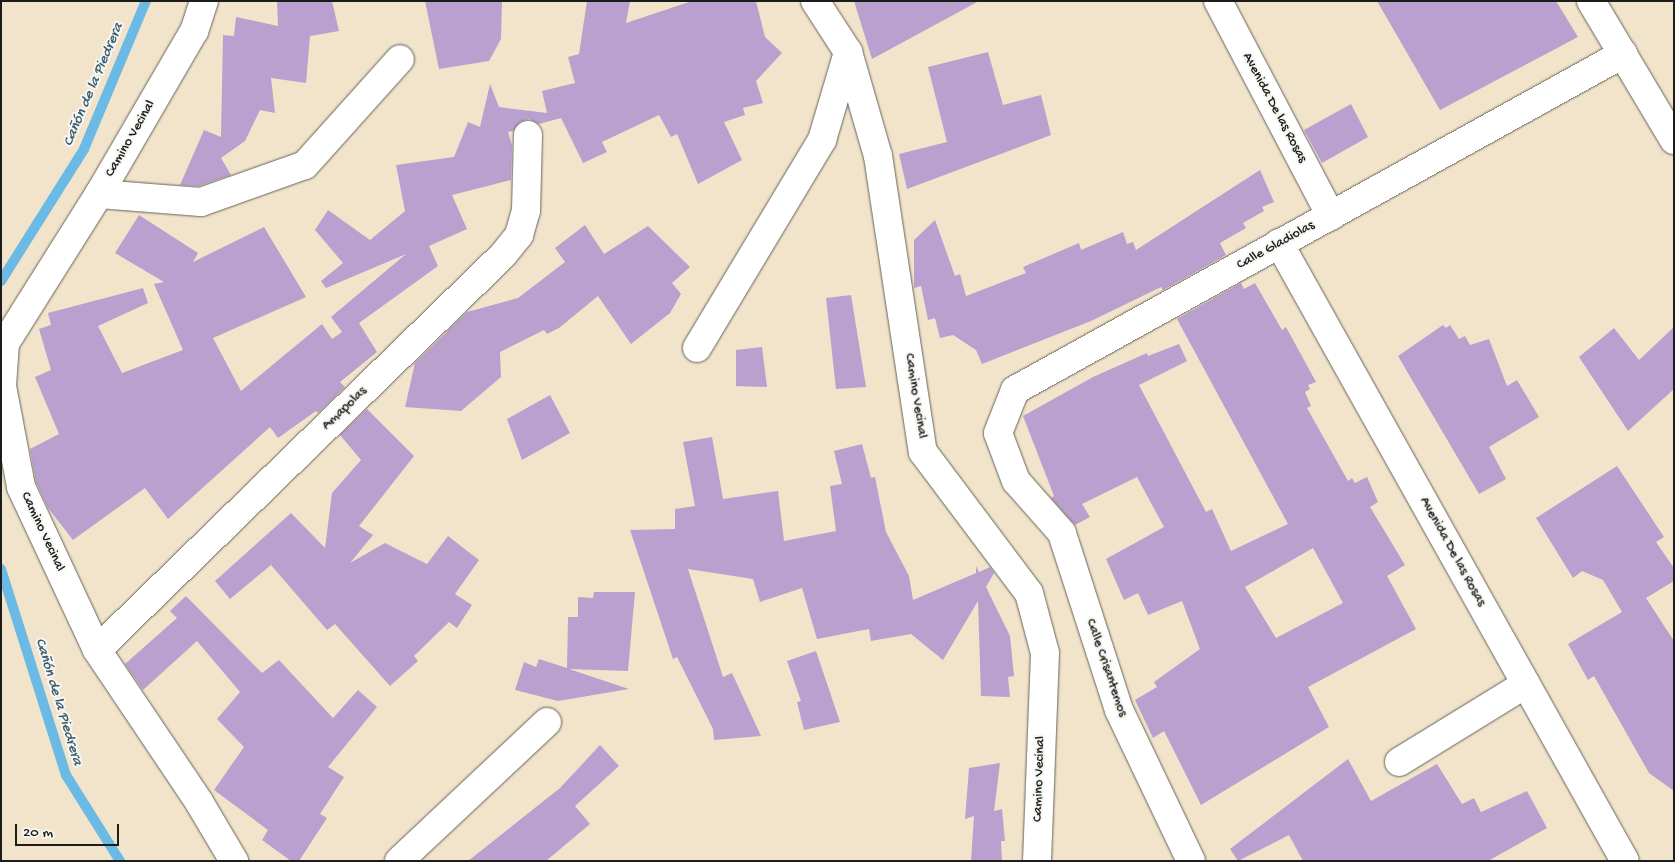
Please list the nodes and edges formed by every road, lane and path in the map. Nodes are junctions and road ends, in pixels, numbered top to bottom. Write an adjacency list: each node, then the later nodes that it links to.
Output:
1 (204, 1): 10 (street, Camino Vecinal)
2 (815, 1): 5 (street, Camino Vecinal)
3 (1218, 1): 11 (street, Avenida De las Rosas)
4 (1591, 1): 6 (street)
5 (848, 52): 13 (street); 21 (street, Camino Vecinal)
6 (1622, 54): 9 (street); 11 (street, Calle Gladiolas)
7 (400, 59): 10 (street)
8 (528, 135): 15 (street, Amapolas)
9 (1674, 140)
10 (99, 194): 15 (street, Camino Vecinal)
11 (1331, 216): 12 (street, Calle Gladiolas)
12 (1279, 244): 14 (street, Calle Gladiolas); 16 (street, Avenida De las Rosas)
13 (697, 348)
14 (1016, 481): 22 (street, Calle Crisantemos)
15 (97, 650): 19 (street, Camino Vecinal)
16 (1526, 684): 18 (street); 23 (street, Avenida De las Rosas)
17 (547, 722): 20 (street)
18 (1399, 762)
19 (234, 861)
20 (399, 861)
21 (1037, 861)
22 (1191, 861)
23 (1625, 861)

